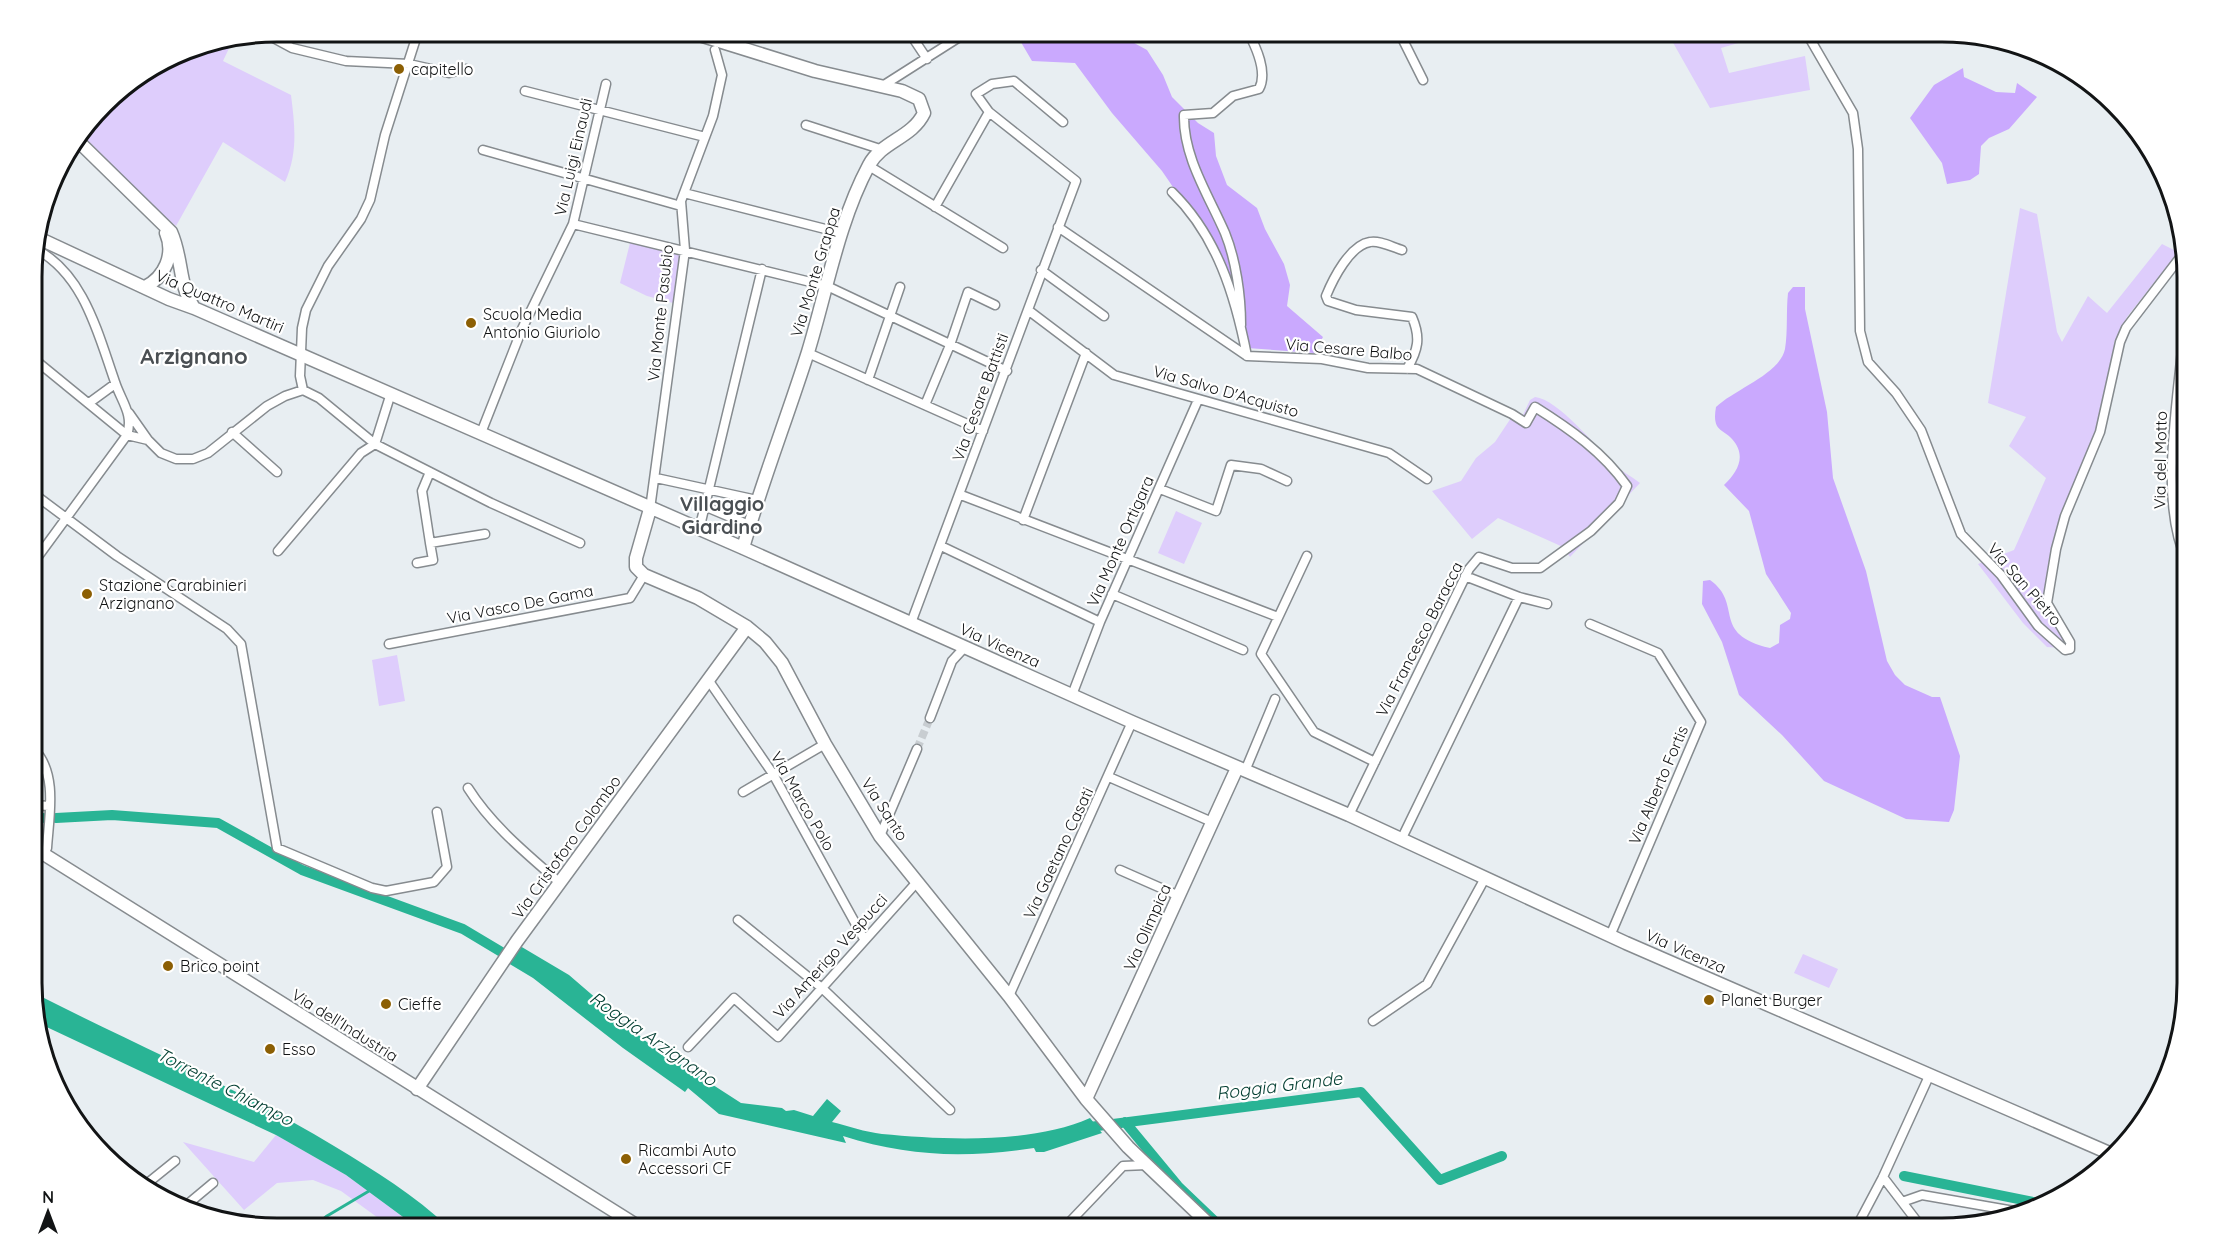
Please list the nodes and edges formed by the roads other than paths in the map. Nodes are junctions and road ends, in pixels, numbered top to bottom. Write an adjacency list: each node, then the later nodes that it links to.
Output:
1 (281, 42): 11 (street)
2 (414, 42): 11 (street)
3 (723, 42): 15 (street, Via Monte Grappa)
4 (916, 42): 10 (street)
5 (952, 42): 10 (street)
6 (1254, 42): 51 (street)
7 (1404, 42): 13 (street)
8 (1812, 42): 40 (street, Via San Pietro)
9 (715, 50): 21 (street, Via Monte Pasubio)
10 (927, 59): 15 (street)
11 (409, 63): 12 (street); 55 (street)
12 (466, 69)
13 (1423, 80)
14 (606, 84): 17 (street, Via Luigi Einaudi)
15 (884, 85): 24 (street, Via Monte Grappa)
16 (525, 92): 17 (street)
17 (600, 110): 21 (street); 26 (street, Via Luigi Einaudi)
18 (989, 111): 19 (street); 30 (street); 33 (street, Via Cesare Battisti)
19 (1063, 122)
20 (806, 125): 24 (street)
21 (705, 136): 28 (street, Via Monte Pasubio)
22 (83, 146): 31 (street)
23 (483, 150): 26 (street)
24 (880, 150): 25 (street, Via Monte Grappa)
25 (869, 166): 30 (street); 34 (street, Via Monte Grappa)
26 (583, 179): 29 (street); 32 (street, Via Luigi Einaudi)
27 (1172, 192): 51 (street)
28 (684, 193): 29 (street, Via Monte Pasubio); 34 (street)
29 (681, 206): 37 (street, Via Monte Pasubio)
30 (935, 207): 36 (street)
31 (160, 218): 44 (street); 47 (street)
32 (573, 224): 37 (street); 72 (street, Via Luigi Einaudi)
33 (1058, 227): 42 (street, Via Cesare Battisti); 56 (street)
34 (841, 233): 43 (street, Via Monte Grappa)
35 (45, 241): 44 (street, Via Quattro Martiri)
36 (1003, 248)
37 (685, 250): 41 (street); 78 (street, Via Monte Pasubio)
38 (1402, 250): 58 (street)
39 (44, 254): 61 (street)
40 (2176, 261)
41 (762, 269): 43 (street); 81 (street)
42 (1041, 270): 48 (street, Via Cesare Battisti); 50 (street)
43 (827, 286): 49 (street); 53 (street, Via Monte Grappa)
44 (145, 287): 47 (street, Via Quattro Martiri)
45 (900, 287): 49 (street)
46 (995, 305): 52 (street)
47 (194, 308): 55 (street, Via Quattro Martiri)
48 (1028, 310): 54 (street, Via Salvo D'Acquisto); 59 (street, Via Cesare Battisti)
49 (890, 316): 52 (street); 60 (street)
50 (1104, 316)
51 (1241, 325): 56 (street)
52 (950, 345): 59 (street); 67 (street)
53 (808, 353): 60 (street); 85 (street, Via Monte Grappa)
54 (1086, 353): 65 (street, Via Salvo D'Acquisto); 89 (street)
55 (303, 355): 62 (street); 63 (street, Via Quattro Martiri)
56 (1247, 356): 58 (street, Via Cesare Balbo)
57 (42, 366): 66 (street)
58 (1407, 369): 69 (street, Via Cesare Balbo)
59 (1007, 371): 70 (street, Via Cesare Battisti)
60 (868, 380): 67 (street)
61 (116, 384): 66 (street); 68 (street)
62 (303, 390): 71 (street); 75 (street)
63 (391, 393): 72 (street, Via Quattro Martiri); 75 (street)
64 (2177, 394): 91 (street, Via del Motto)
65 (1198, 400): 79 (street, Via Salvo D'Acquisto); 82 (street, Via Monte Ortigara)
66 (88, 403): 73 (street)
67 (925, 405): 70 (street)
68 (129, 412): 73 (street); 74 (street)
69 (1512, 414): 104 (street, Via Francesco Baracca)
70 (983, 431): 83 (street, Via Cesare Battisti)
71 (231, 432): 74 (street); 76 (street)
72 (481, 433): 87 (street, Via Quattro Martiri)
73 (127, 435): 74 (street); 88 (street)
74 (148, 440)
75 (375, 444): 77 (street); 98 (street)
76 (277, 472)
77 (430, 472): 94 (street); 95 (street)
78 (656, 478): 81 (street); 87 (street, Via Monte Pasubio)
79 (1428, 479)
80 (1287, 481): 82 (street)
81 (710, 488): 85 (street); 86 (street)
82 (1160, 489): 101 (street, Via Monte Ortigara)
83 (961, 495): 89 (street); 96 (street, Via Cesare Battisti)
84 (42, 500): 88 (street)
85 (757, 500): 90 (street, Via Monte Grappa)
86 (704, 506): 90 (street); 92 (street)
87 (650, 509): 92 (street, Via Quattro Martiri); 103 (street)
88 (66, 520): 99 (street); 132 (street)
89 (1023, 520): 101 (street)
90 (749, 525): 97 (street, Via Monte Grappa)
91 (2177, 529)
92 (699, 530): 97 (street, Via Vicenza)
93 (485, 534): 94 (street)
94 (430, 543): 102 (street)
95 (580, 543)
96 (941, 546): 109 (street); 110 (street, Via Cesare Battisti)
97 (742, 548): 110 (street, Via Vicenza)
98 (278, 551)
99 (42, 552)
100 (1307, 556): 108 (street)
101 (1128, 559): 105 (street, Via Monte Ortigara); 108 (street)
102 (417, 563)
103 (644, 575): 112 (street, Via Santo); 113 (street, Via Vasco De Gama)
104 (1465, 576): 106 (street); 124 (street, Via Francesco Baracca)
105 (1112, 594): 109 (street, Via Monte Ortigara); 115 (street)
106 (1520, 597): 107 (street); 136 (street)
107 (1547, 604)
108 (1278, 617): 124 (street)
109 (1100, 622): 117 (street, Via Monte Ortigara)
110 (911, 623): 114 (street, Via Vicenza)
111 (1590, 624): 145 (street, Via Alberto Fortis)
112 (747, 627): 116 (street, Via Cristoforo Colombo); 121 (street, Via Santo)
113 (389, 644)
114 (964, 648): 117 (street, Via Vicenza); 119 (street)
115 (1243, 650)
116 (709, 681): 126 (street, Via Marco Polo); 142 (street, Via Cristoforo Colombo)
117 (1071, 695): 120 (street, Via Vicenza)
118 (1275, 699): 125 (street)
119 (930, 718)
120 (1132, 722): 125 (street, Via Vicenza); 127 (street, Via Gaetano Casati)
121 (825, 744): 126 (street); 135 (street, Via Santo)
122 (917, 748): 135 (street)
123 (42, 760): 131 (street)
124 (1375, 762): 133 (street, Via Francesco Baracca)
125 (1241, 770): 133 (street, Via Vicenza); 134 (street, Via Olimpica)
126 (773, 774): 129 (street); 146 (street, Via Marco Polo)
127 (1109, 777): 134 (street); 148 (street, Via Gaetano Casati)
128 (468, 788): 142 (street)
129 (743, 792)
130 (42, 806): 131 (street)
131 (49, 806): 137 (street)
132 (437, 812)
133 (1349, 815): 136 (street, Via Vicenza)
134 (1212, 822): 143 (street, Via Olimpica)
135 (880, 836): 141 (street, Via Santo)
136 (1401, 840): 140 (street, Via Vicenza)
137 (42, 850)
138 (42, 853): 152 (street, Via dell'Industria)
139 (1120, 870): 143 (street)
140 (1484, 880): 145 (street, Via Vicenza); 149 (street)
141 (917, 882): 146 (street, Via Amerigo Vespucci); 148 (street, Via Santo)
142 (560, 883): 152 (street, Via Cristoforo Colombo)
143 (1179, 896): 153 (street, Via Olimpica)
144 (738, 920): 147 (street)
145 (1610, 936): 151 (street, Via Vicenza)
146 (864, 939): 147 (street, Via Amerigo Vespucci)
147 (823, 990): 150 (street, Via Amerigo Vespucci); 154 (street)
148 (1009, 996): 153 (street, Via Santo)
149 (1373, 1021)
150 (688, 1047)
151 (1930, 1074): 156 (street, Via Vicenza); 160 (street)
152 (417, 1089): 166 (street, Via dell'Industria)
153 (1086, 1099): 155 (street, Via Santo)
154 (950, 1110)
155 (1128, 1147): 158 (street, Via Santo); 159 (street)
156 (2106, 1151)
157 (176, 1161): 161 (street)
158 (1147, 1165): 159 (street); 168 (street, Via Santo)
159 (1122, 1166): 167 (street)
160 (1883, 1177): 164 (street); 169 (street)
161 (151, 1180)
162 (213, 1184): 163 (street)
163 (191, 1202)
164 (1902, 1202): 165 (street); 170 (street)
165 (2005, 1209)
166 (625, 1218)
167 (1073, 1218)
168 (1203, 1218)
169 (1861, 1218)
170 (1914, 1218)

